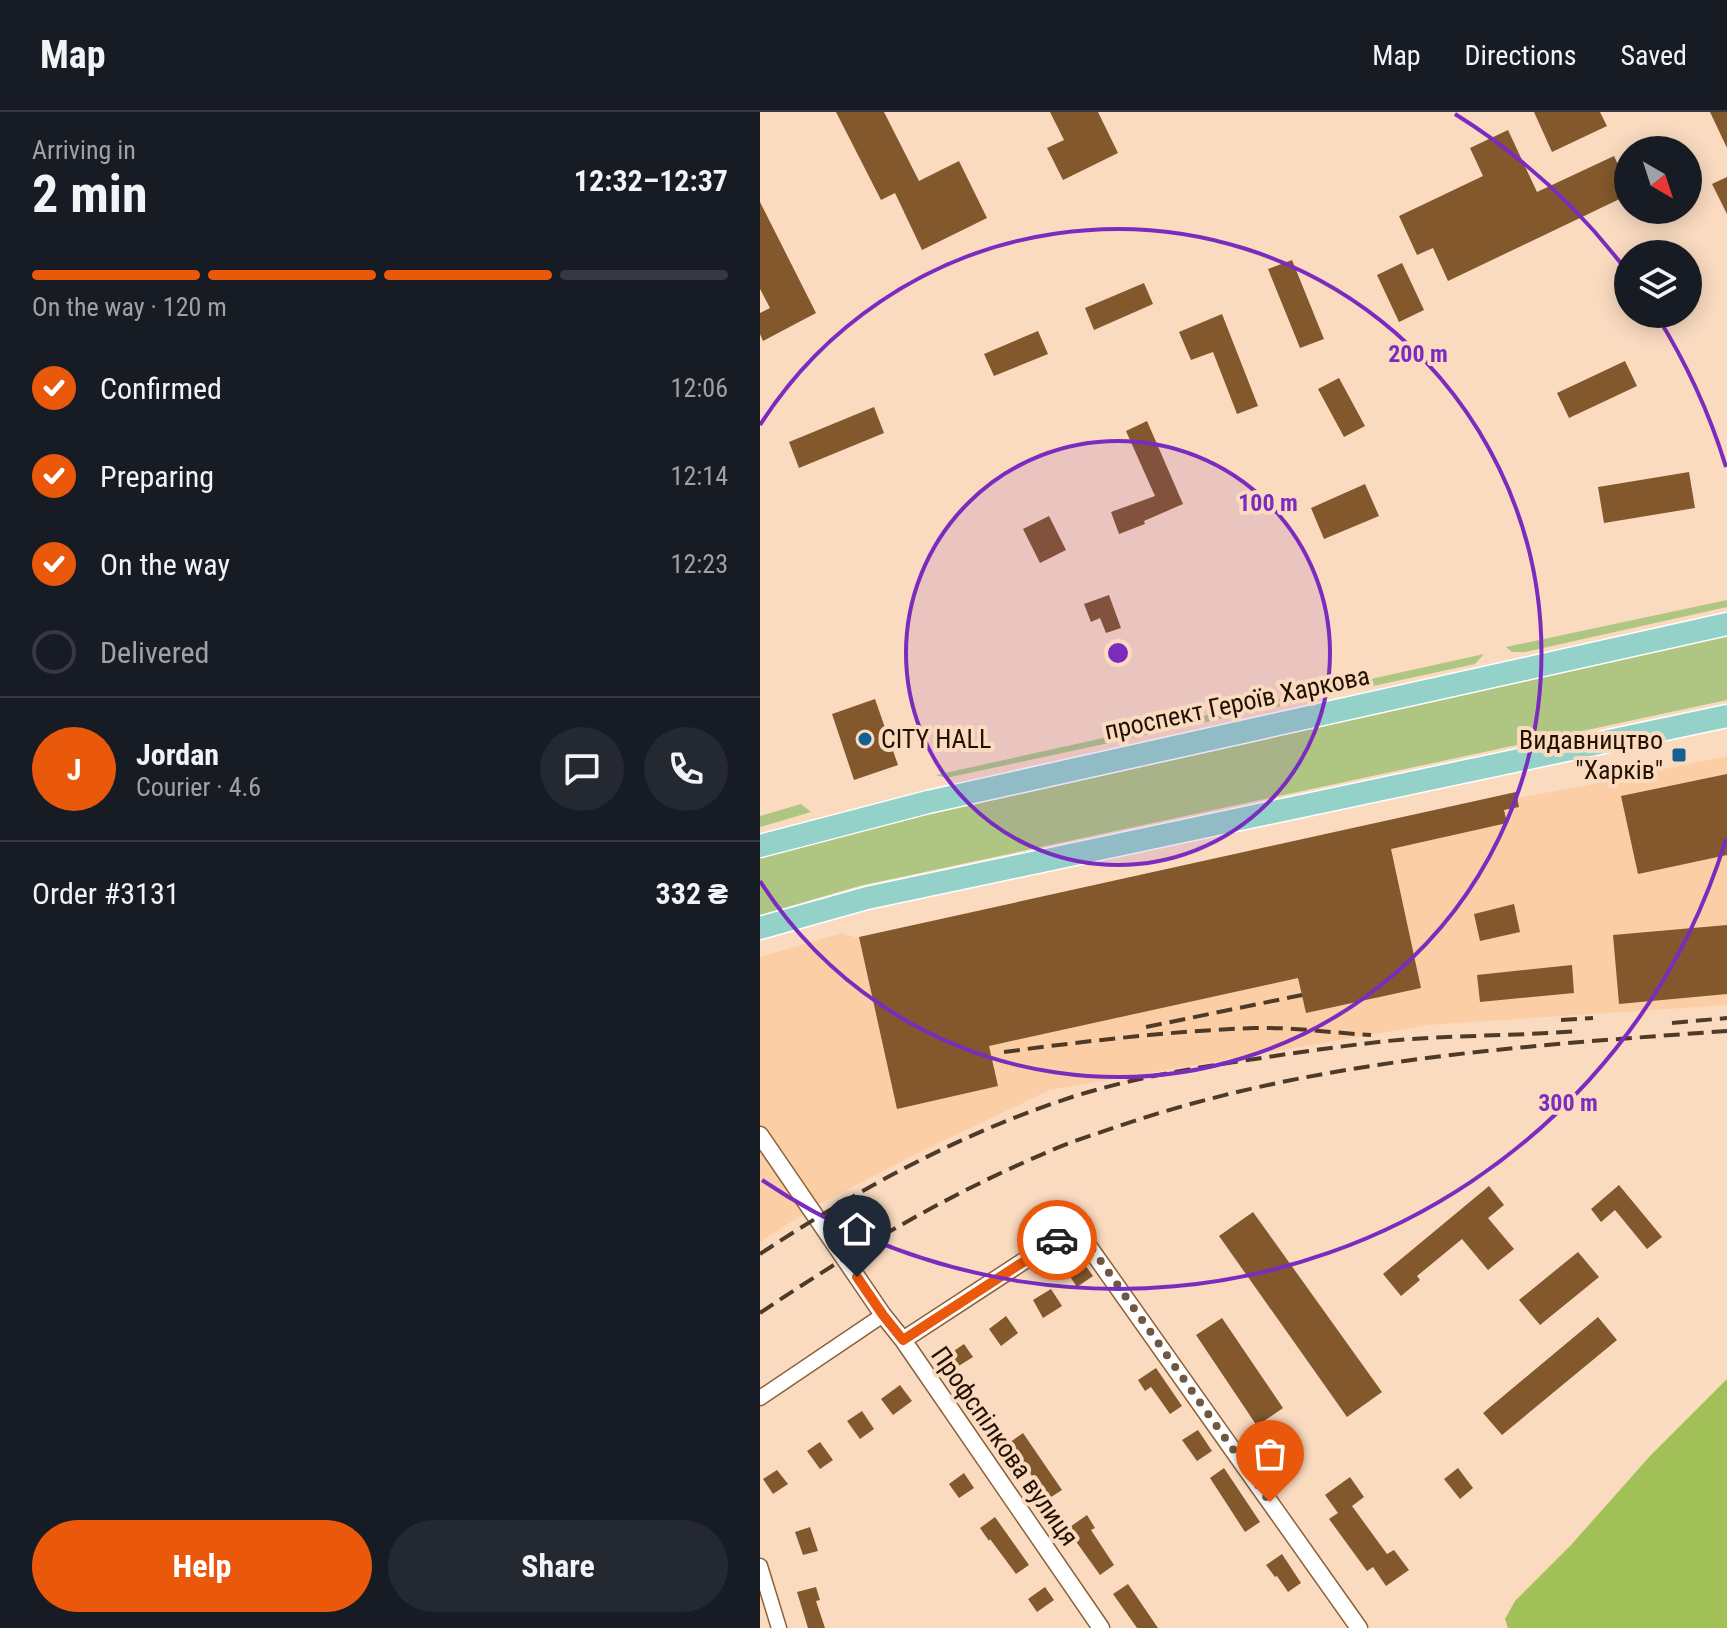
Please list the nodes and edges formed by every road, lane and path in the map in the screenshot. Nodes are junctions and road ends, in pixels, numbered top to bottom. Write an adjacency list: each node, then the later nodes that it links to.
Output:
1 (1727, 624): 3 (main road, проспект Героїв Харкова)
2 (1727, 716): 4 (main road)
3 (760, 846)
4 (760, 928)
5 (760, 1135): 6 (street, Профспілкова вулиця)
6 (883, 1315): 7 (street, Профспілкова вулиця); 8 (street)
7 (903, 1340): 11 (street, Профспілкова вулиця); 12 (street)
8 (760, 1398)
9 (760, 1566): 10 (street)
10 (779, 1628)
11 (1101, 1628)
12 (1359, 1628)

